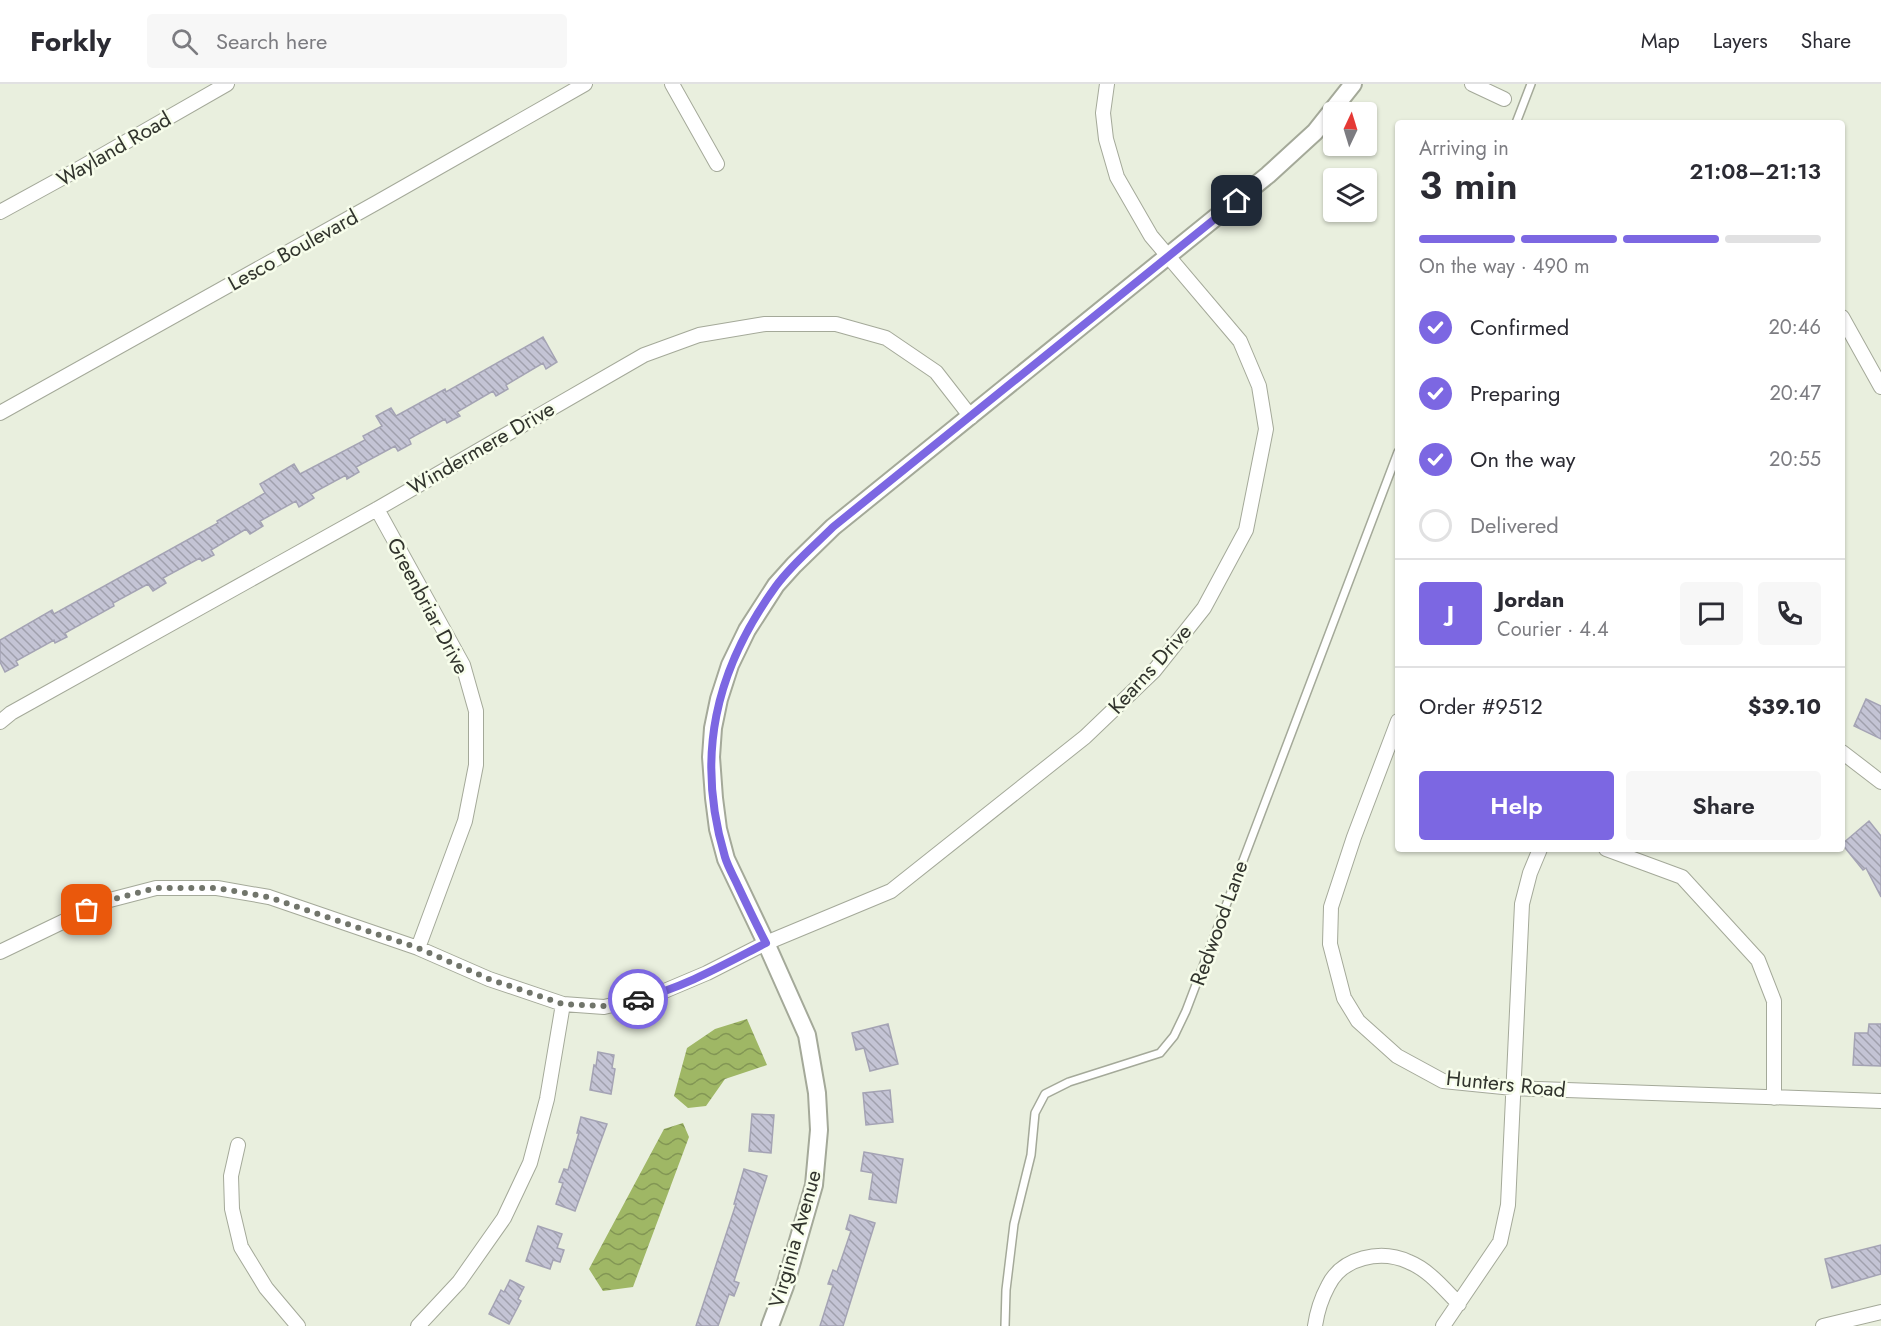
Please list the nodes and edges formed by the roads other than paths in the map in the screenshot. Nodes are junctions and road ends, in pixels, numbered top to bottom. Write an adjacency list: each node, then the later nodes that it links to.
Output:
1 (227, 84): 11 (street, Wayland Road)
2 (585, 84): 15 (street, Lesco Boulevard)
3 (672, 84): 10 (street)
4 (1107, 84): 12 (street, Kearns Drive)
5 (1353, 84): 12 (street, Virginia Avenue)
6 (1473, 84): 8 (street)
7 (1531, 84): 9 (lane)
8 (1504, 99)
9 (1517, 120)
10 (717, 164)
11 (0, 212)
12 (1167, 257): 16 (street, Virginia Avenue); 25 (street, Kearns Drive)
13 (1845, 322): 14 (street)
14 (1881, 387)
15 (0, 413)
16 (971, 417): 18 (street, Windermere Drive); 25 (street, Virginia Avenue)
17 (1395, 460): 38 (lane, Redwood Lane)
18 (377, 509): 19 (street, Windermere Drive); 26 (street, Greenbriar Drive)
19 (0, 722)
20 (1395, 729): 29 (street, Hunters Road)
21 (1845, 753): 22 (street)
22 (1881, 782)
23 (1539, 852): 29 (street)
24 (1614, 852): 30 (street)
25 (766, 943): 28 (street, Kearns Drive); 37 (street, Virginia Avenue)
26 (418, 948): 27 (street, Kearns Drive); 28 (street, Kearns Drive)
27 (0, 952)
28 (563, 1004): 36 (street)
29 (1513, 1088): 30 (street, Hunters Road); 33 (street)
30 (1774, 1098): 31 (street, Hunters Road)
31 (1881, 1101)
32 (238, 1145): 35 (street)
33 (1459, 1304): 39 (street); 40 (street)
34 (1881, 1312): 41 (street)
35 (298, 1326)
36 (418, 1326)
37 (770, 1326)
38 (1005, 1326)
39 (1315, 1326)
40 (1443, 1326)
41 (1823, 1326)

